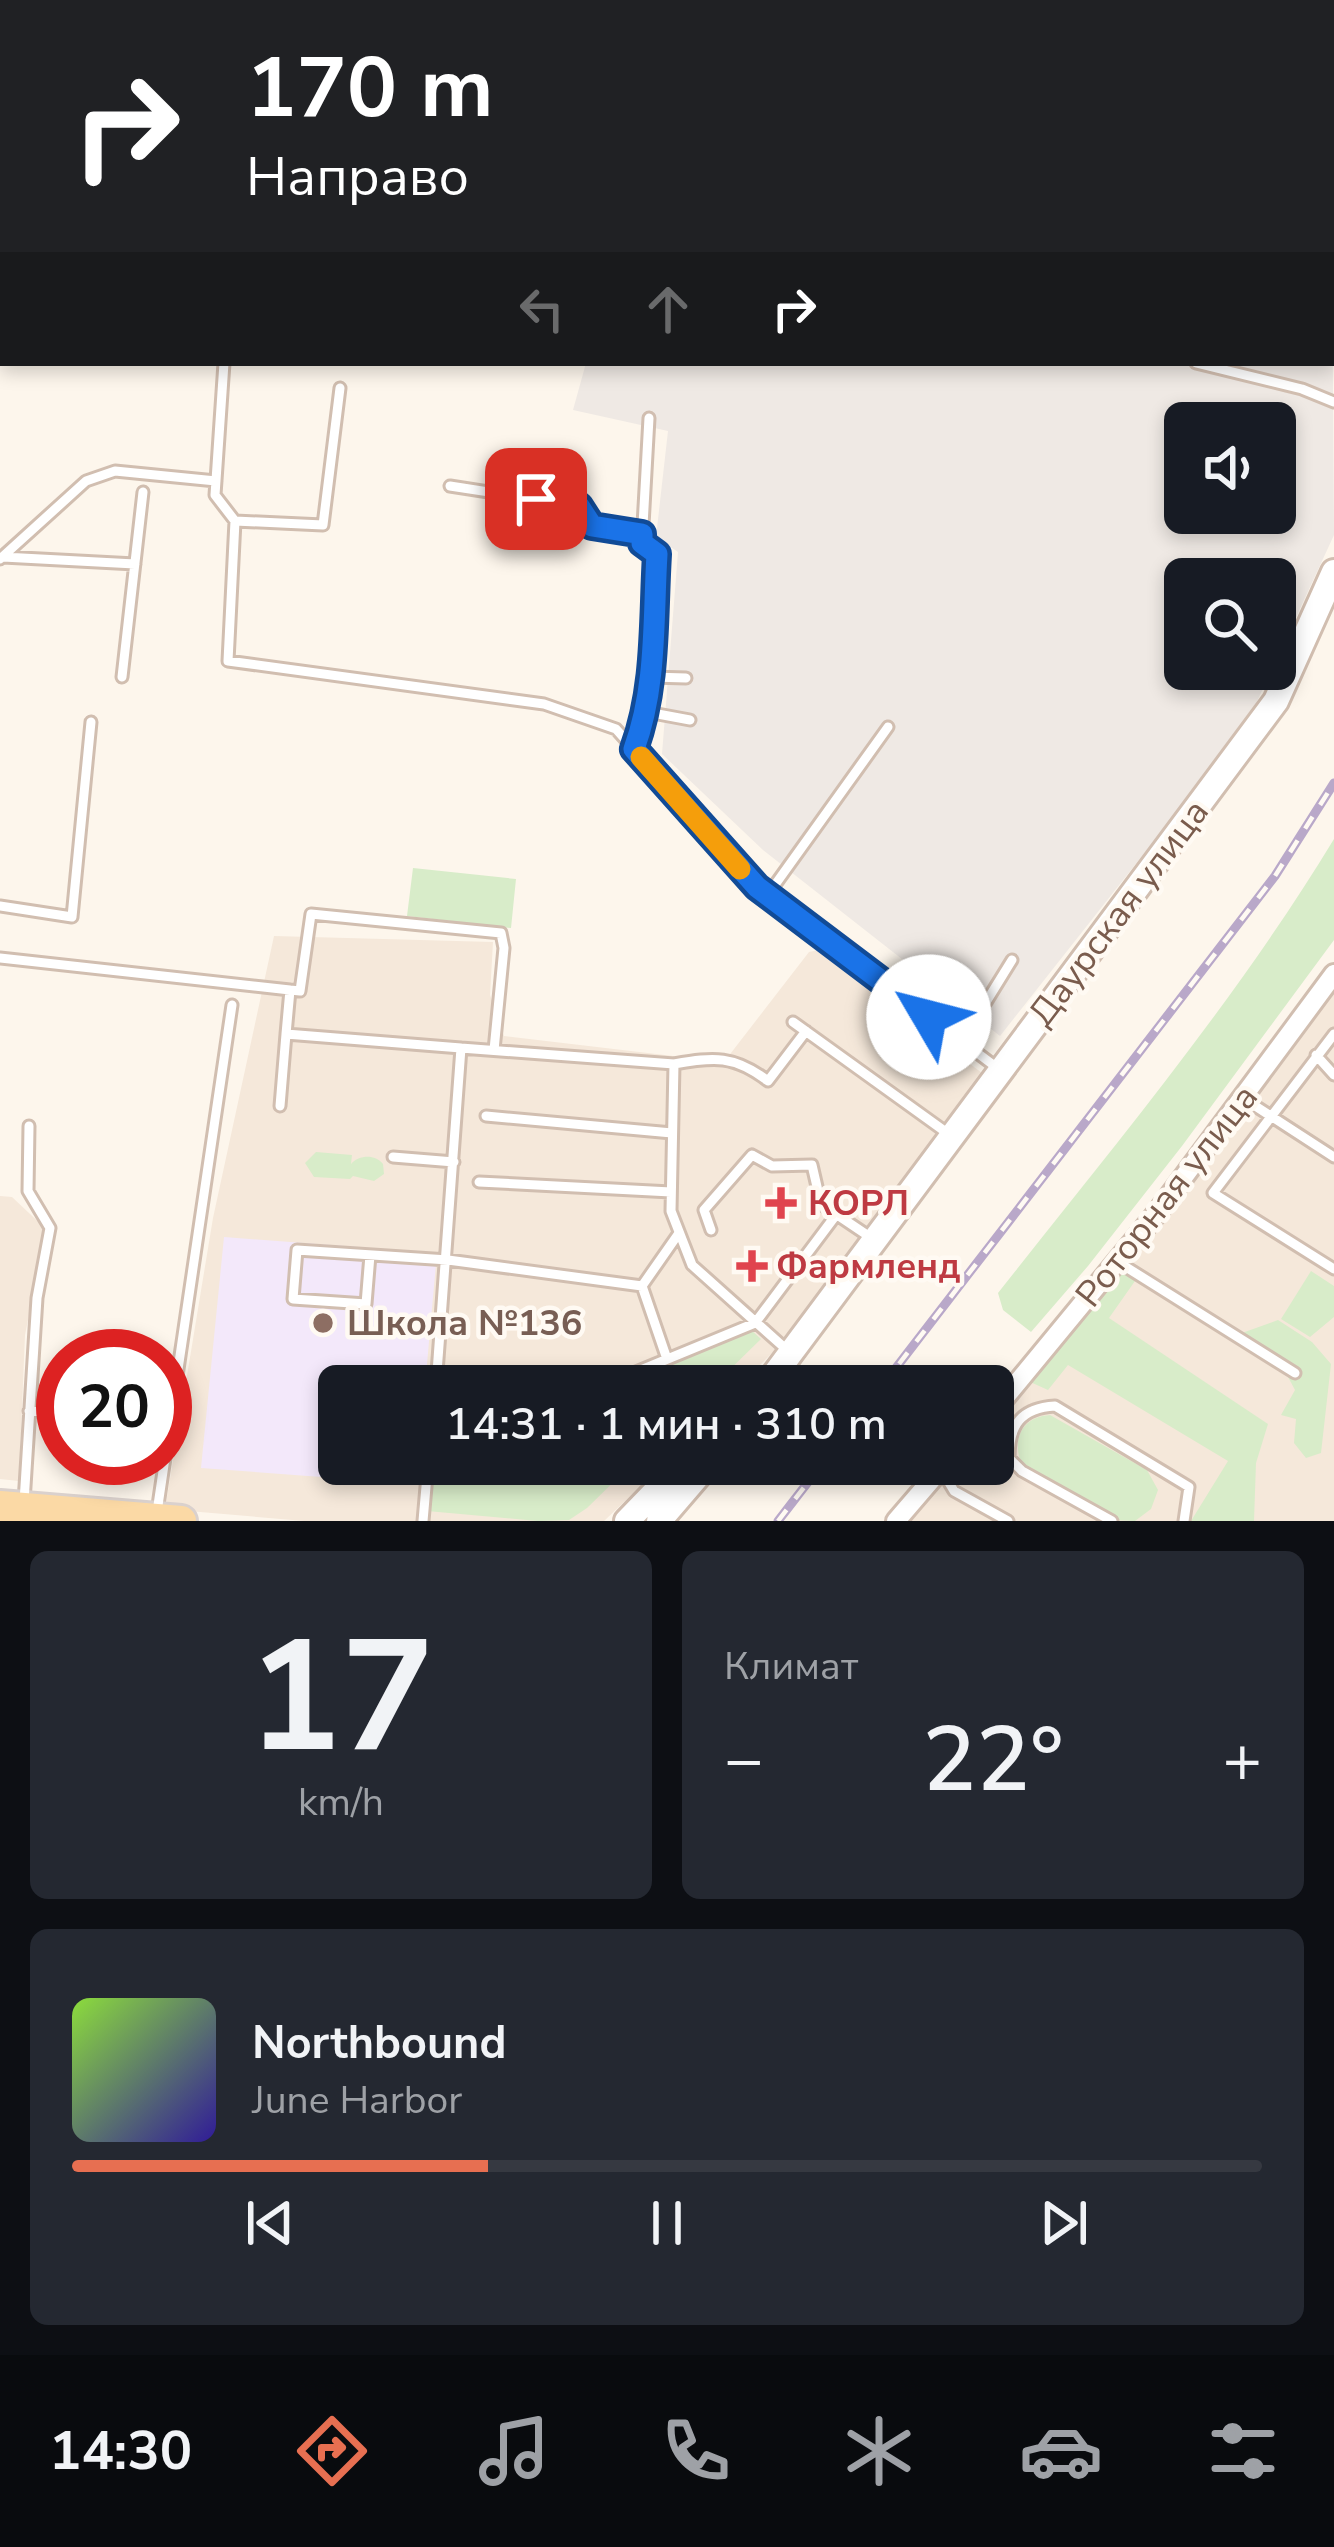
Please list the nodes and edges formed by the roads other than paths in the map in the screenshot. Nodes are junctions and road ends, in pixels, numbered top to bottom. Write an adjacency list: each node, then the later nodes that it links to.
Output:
1 (224, 366): 6 (lane)
2 (1208, 366): 4 (lane)
3 (340, 388): 9 (lane)
4 (1334, 402)
5 (649, 418): 10 (lane)
6 (216, 481): 9 (lane); 11 (lane)
7 (450, 486): 10 (lane)
8 (143, 492): 12 (lane)
9 (235, 520): 21 (lane)
10 (642, 534): 14 (lane)
11 (2, 558): 12 (lane)
12 (135, 563): 15 (lane)
13 (1334, 572): 38 (street, Даурская улица)
14 (652, 676): 16 (lane); 17 (lane)
15 (122, 677)
16 (686, 678)
17 (647, 712): 18 (lane); 21 (lane)
18 (690, 720)
19 (91, 722): 23 (lane)
20 (888, 727): 22 (lane)
21 (634, 749): 22 (lane)
22 (767, 896): 33 (lane)
23 (0, 906)
24 (0, 958): 27 (lane)
25 (1012, 959): 33 (lane)
26 (1334, 974): 40 (street, Роторная улица)
27 (290, 991): 31 (lane); 35 (lane)
28 (232, 1005): 62 (lane)
29 (793, 1022): 30 (lane)
30 (806, 1031): 37 (lane); 46 (lane)
31 (286, 1034): 34 (lane); 41 (lane)
32 (1334, 1034): 36 (lane)
33 (962, 1041): 38 (lane)
34 (460, 1048): 35 (lane); 49 (lane)
35 (494, 1050): 37 (lane)
36 (1316, 1055): 39 (lane); 43 (lane)
37 (674, 1064): 45 (lane)
38 (1000, 1070): 46 (street, Даурская улица)
39 (1334, 1075)
40 (1243, 1098): 43 (lane); 58 (street, Роторная улица)
41 (280, 1106)
42 (486, 1116): 45 (lane)
43 (1271, 1116): 47 (lane); 59 (lane)
44 (29, 1126): 70 (lane)
45 (672, 1133): 51 (lane)
46 (950, 1135): 55 (street, Даурская улица)
47 (1334, 1156)
48 (393, 1157): 49 (lane)
49 (454, 1162): 57 (lane)
50 (479, 1182): 51 (lane)
51 (670, 1192): 54 (lane)
52 (836, 1215): 53 (lane); 55 (lane); 61 (lane)
53 (711, 1230)
54 (680, 1233): 60 (lane); 61 (lane)
55 (873, 1239): 63 (street, Даурская улица)
56 (370, 1256): 56 (lane); 57 (lane)
57 (448, 1260): 60 (lane); 65 (lane)
58 (1118, 1262): 68 (lane); 69 (street, Роторная улица)
59 (1334, 1269)
60 (642, 1286): 64 (lane)
61 (755, 1323): 63 (lane); 64 (lane)
62 (184, 1329)
63 (791, 1353): 67 (street, Даурская улица)
64 (668, 1359): 66 (lane)
65 (438, 1365)
66 (653, 1365)
67 (781, 1365)
68 (1295, 1372)
69 (1014, 1387)
70 (29, 1411): 71 (lane); 79 (lane)
71 (36, 1412)
72 (167, 1485): 80 (lane)
73 (426, 1485): 81 (lane)
74 (662, 1485): 82 (street)
75 (691, 1485): 83 (street)
76 (698, 1485): 84 (street)
77 (927, 1485): 85 (street)
78 (951, 1485): 86 (lane)
79 (9, 1504): 80 (main road)
80 (169, 1520)
81 (423, 1521)
82 (627, 1521)
83 (659, 1521)
84 (685, 1521)
85 (896, 1521)
86 (1008, 1521)
87 (1112, 1521): 88 (lane)
88 (1184, 1521)

